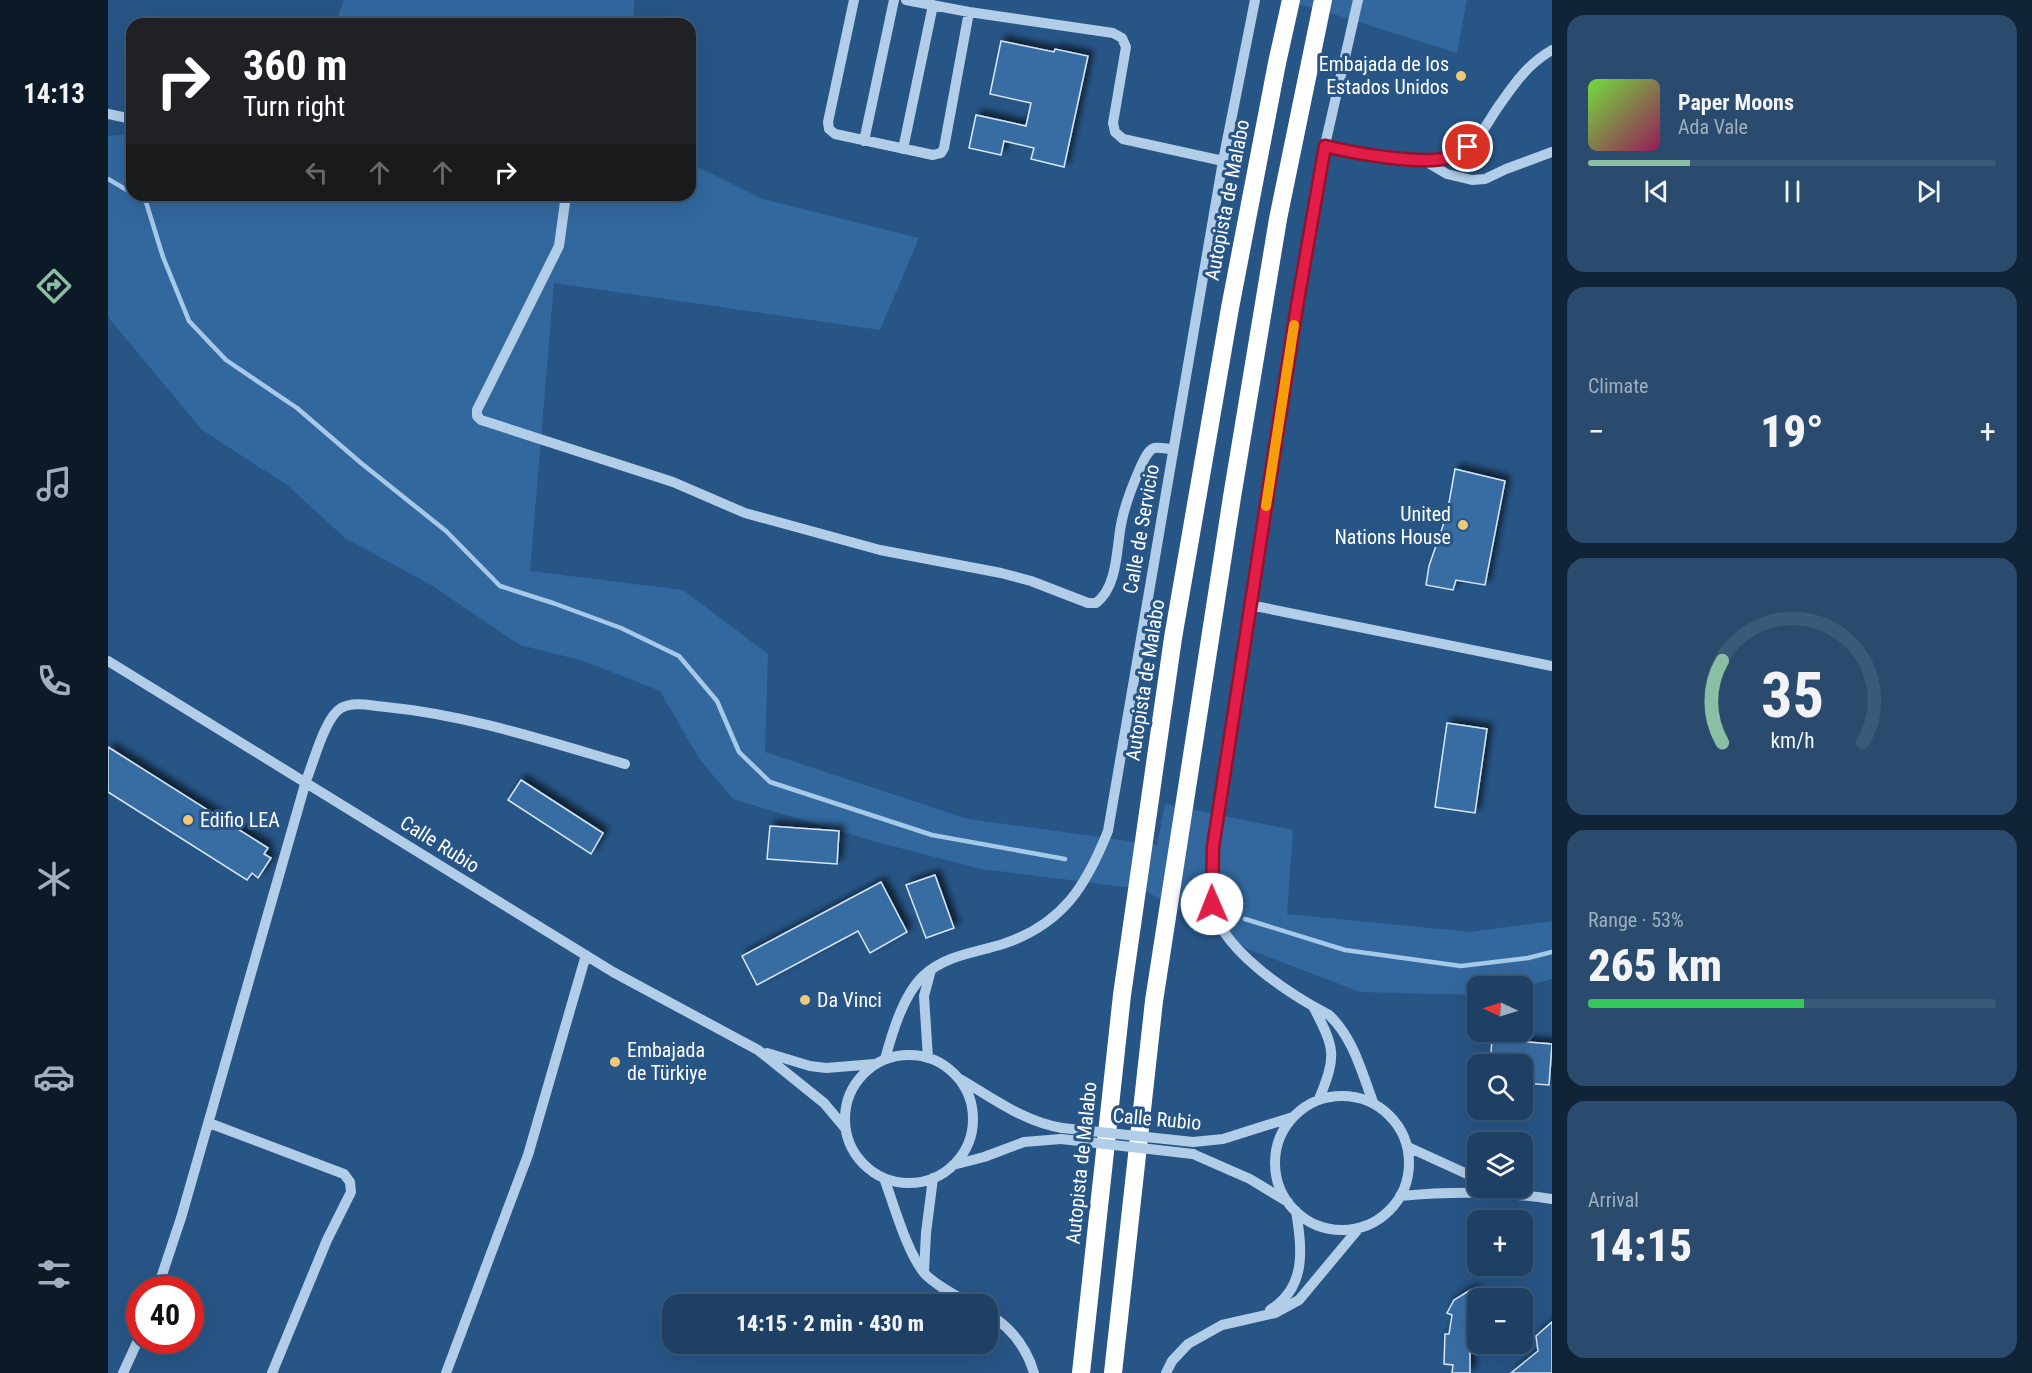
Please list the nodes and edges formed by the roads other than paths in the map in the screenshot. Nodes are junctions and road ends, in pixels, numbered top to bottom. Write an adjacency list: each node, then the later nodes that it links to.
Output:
1 (854, 0): 13 (street)
2 (894, 0): 13 (street)
3 (906, 0): 8 (street)
4 (1255, 0): 18 (street, Calle de Servicio)
5 (1291, 0): 61 (highway, Autopista de Malabo)
6 (1323, 0): 62 (highway)
7 (1358, 0): 14 (street)
8 (933, 5): 9 (street); 15 (street)
9 (969, 12): 15 (street); 18 (street)
10 (1552, 50): 17 (street)
11 (108, 114): 12 (street)
12 (126, 118)
13 (864, 141): 15 (street)
14 (1325, 146): 17 (street); 21 (street)
15 (903, 149)
16 (1552, 152): 17 (street)
17 (1423, 160)
18 (1223, 161): 20 (street, Calle de Servicio)
19 (565, 201): 20 (street)
20 (1173, 449): 27 (street, Calle de Servicio)
21 (1250, 605): 23 (street); 28 (street)
22 (108, 661): 25 (street, Calle Rubio)
23 (1552, 666)
24 (625, 764): 25 (street)
25 (306, 781): 26 (street, Calle Rubio); 36 (street)
26 (586, 955): 29 (street, Calle Rubio); 59 (street)
27 (931, 970): 30 (street); 31 (street, Calle de Servicio)
28 (1314, 1007): 33 (street); 34 (street)
29 (758, 1050): 31 (street, Calle Rubio); 37 (street, Calle Rubio)
30 (928, 1058): 31 (street); 32 (street)
31 (880, 1062): 37 (street)
32 (956, 1076): 38 (street, Calle Rubio); 40 (street)
33 (1319, 1099): 34 (street); 35 (street)
34 (1372, 1102): 39 (street)
35 (1293, 1117): 38 (street, Calle Rubio, bridge); 48 (street)
36 (209, 1123): 52 (street); 58 (street)
37 (845, 1128): 42 (street)
38 (1062, 1133): 40 (street, Calle Rubio); 48 (street, Calle Rubio, bridge)
39 (1408, 1147): 41 (street); 45 (street)
40 (953, 1165): 43 (street)
41 (1467, 1174)
42 (884, 1178): 43 (street); 51 (street)
43 (933, 1178): 51 (street)
44 (1467, 1192): 45 (street)
45 (1400, 1196): 50 (street)
46 (1533, 1196): 47 (street)
47 (1552, 1199)
48 (1288, 1202): 49 (street)
49 (1296, 1211): 50 (street); 54 (street)
50 (1359, 1228): 54 (street)
51 (924, 1272): 53 (street)
52 (162, 1276)
53 (954, 1294)
54 (1262, 1315): 63 (street)
55 (998, 1319): 60 (street)
56 (132, 1354): 57 (street)
57 (123, 1373)
58 (272, 1373)
59 (446, 1373)
60 (1034, 1373)
61 (1081, 1373)
62 (1113, 1373)
63 (1166, 1373)

